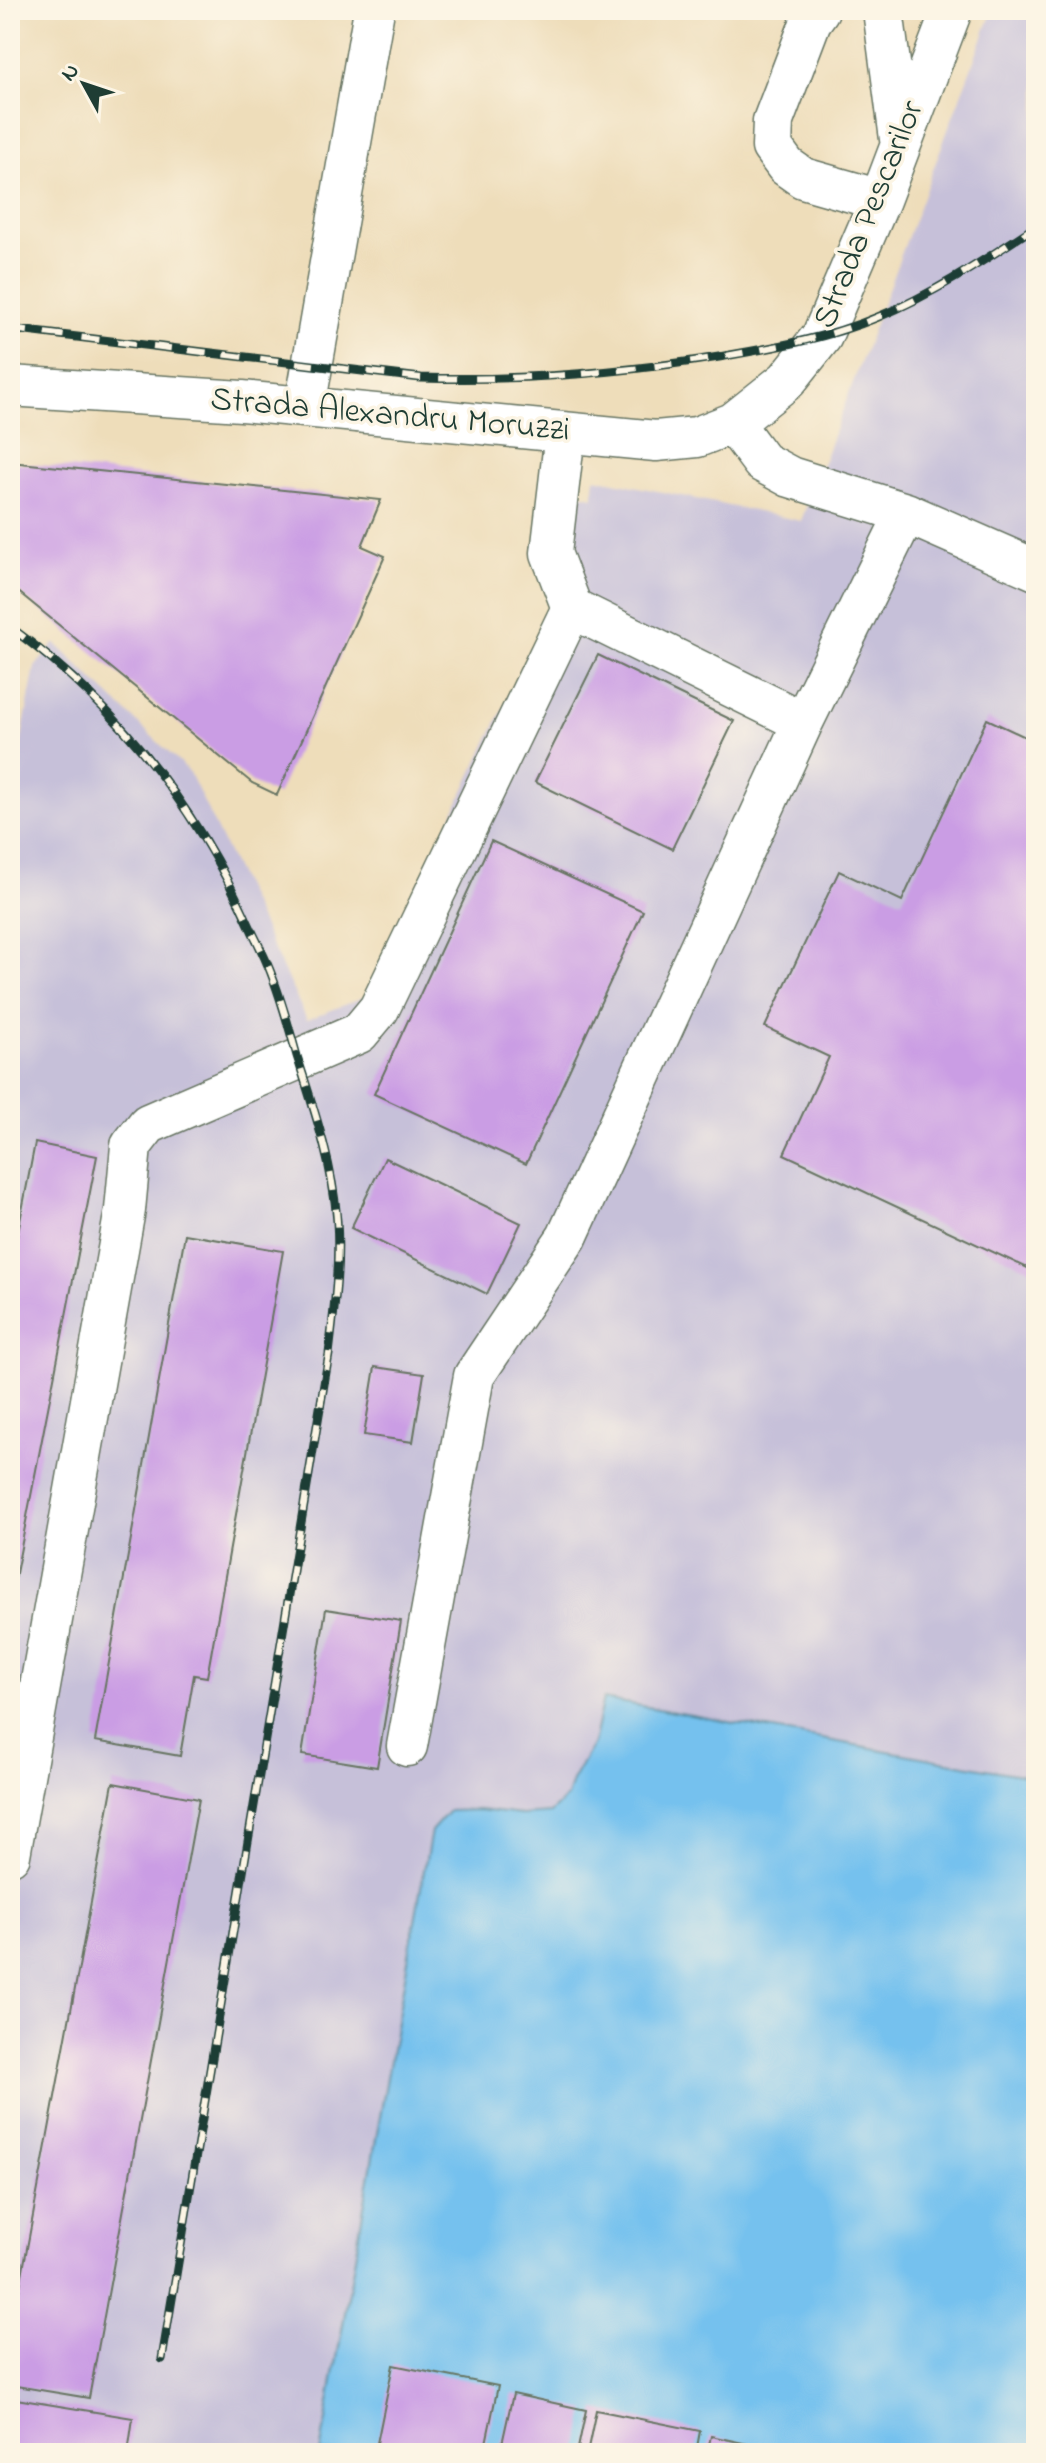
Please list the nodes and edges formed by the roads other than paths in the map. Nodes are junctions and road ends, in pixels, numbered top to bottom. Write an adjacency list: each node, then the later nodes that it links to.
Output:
1 (374, 10): 8 (street)
2 (883, 10): 5 (street)
3 (952, 10): 5 (street, Strada Pescarilor)
4 (810, 14): 6 (street)
5 (901, 143): 6 (street, Strada Pescarilor)
6 (880, 200): 9 (street, Strada Pescarilor)
7 (10, 386): 8 (street, Strada Alexandru Moruzzi)
8 (305, 407): 10 (street, Strada Alexandru Moruzzi)
9 (747, 413): 10 (street, Strada Alexandru Moruzzi); 11 (street)
10 (565, 433): 13 (street)
11 (906, 513): 12 (street); 14 (street)
12 (1036, 570)
13 (572, 608): 14 (street); 16 (street)
14 (803, 722): 15 (street)
15 (407, 1746)
16 (10, 1855)

